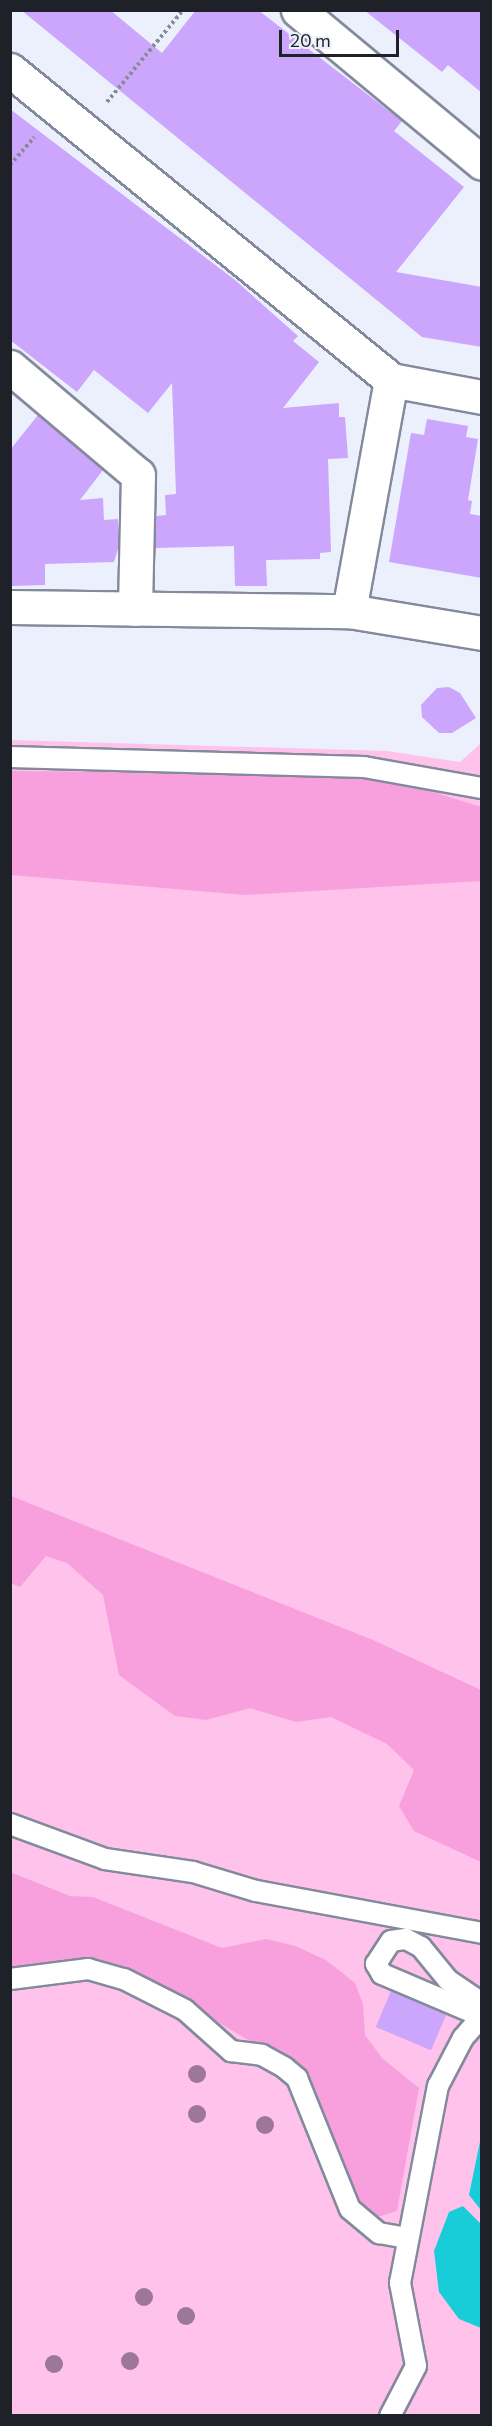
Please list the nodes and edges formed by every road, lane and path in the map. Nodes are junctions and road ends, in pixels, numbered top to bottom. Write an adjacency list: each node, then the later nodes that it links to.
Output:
1 (183, 10): 4 (path)
2 (298, 10): 5 (street)
3 (10, 70): 4 (street)
4 (84, 130): 7 (street)
5 (482, 163)
6 (10, 367): 10 (street)
7 (391, 380): 8 (street); 11 (street)
8 (482, 397)
9 (10, 608): 10 (street)
10 (135, 609): 11 (street)
11 (350, 611): 12 (street)
12 (482, 633)
13 (10, 757): 14 (lane)
14 (482, 788)
15 (10, 1824): 16 (lane)
16 (482, 1933)
17 (10, 1979): 20 (lane)
18 (482, 2003): 19 (lane)
19 (481, 2016): 20 (lane)
20 (408, 2238): 21 (lane)
21 (390, 2415)

